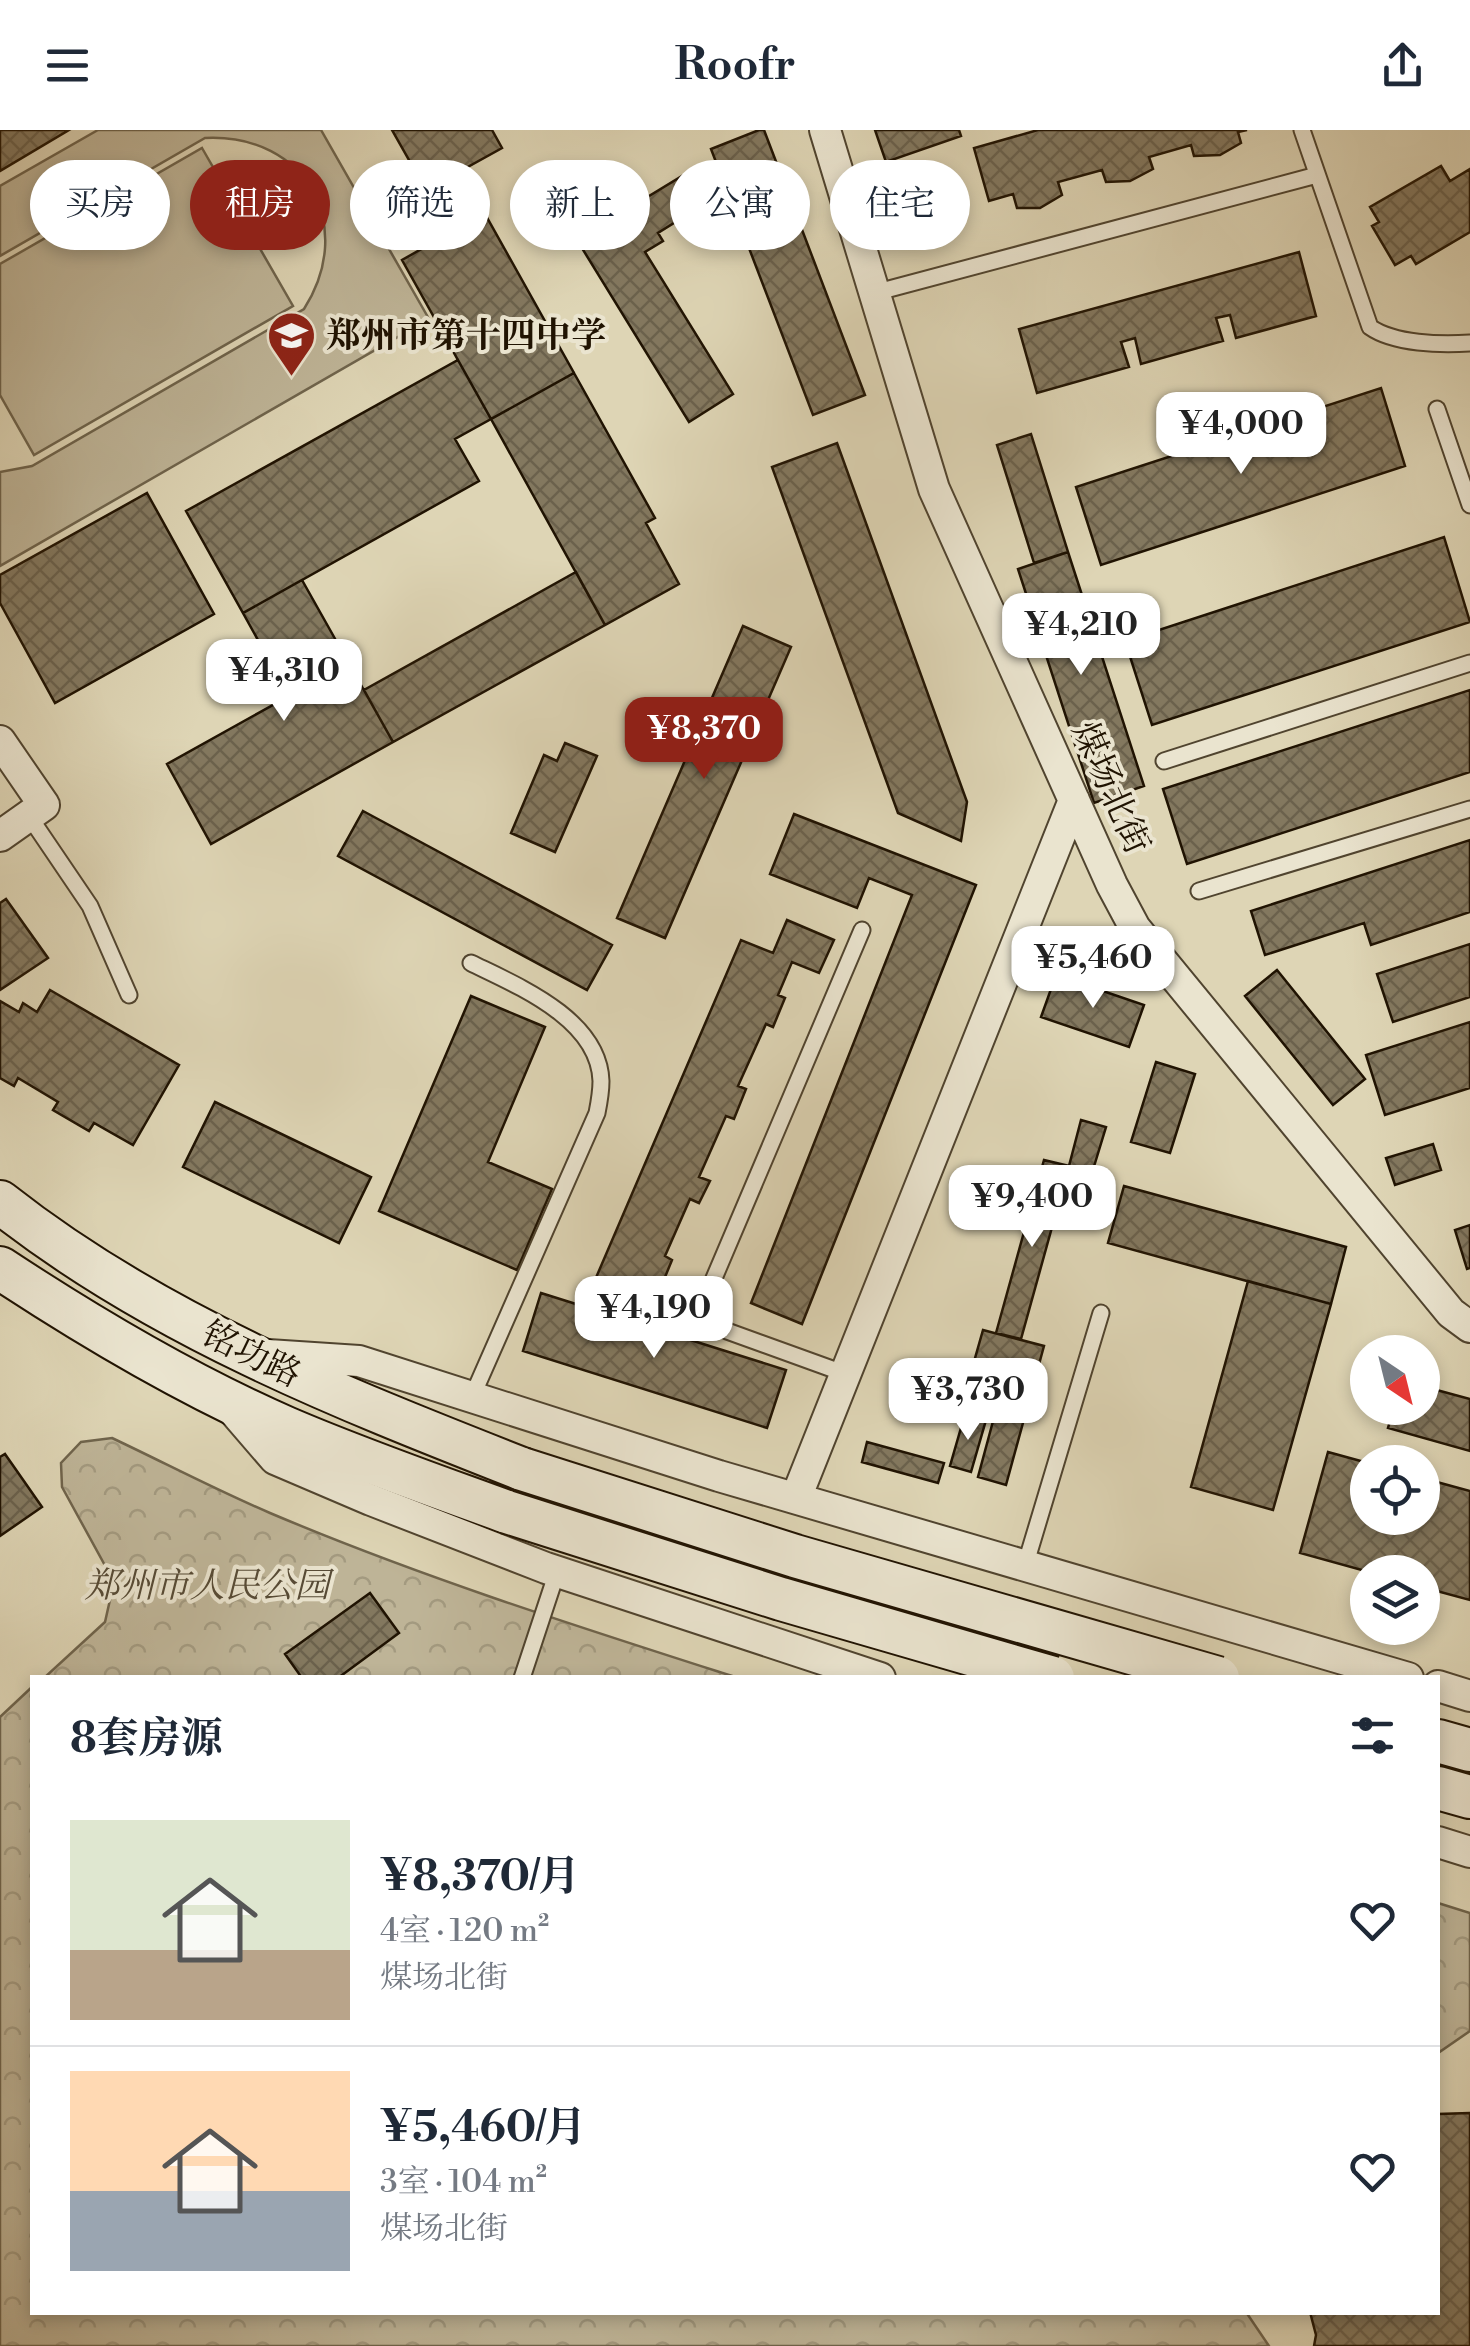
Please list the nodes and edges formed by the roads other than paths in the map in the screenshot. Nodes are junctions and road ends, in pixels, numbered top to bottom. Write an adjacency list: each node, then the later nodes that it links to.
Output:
1 (825, 130): 4 (street, 煤场北街)
2 (1302, 130): 3 (lane)
3 (1317, 174): 4 (lane); 5 (lane)
4 (874, 293): 11 (street, 煤场北街)
5 (1470, 342)
6 (1437, 409): 7 (lane)
7 (1470, 505)
8 (1470, 663): 10 (lane)
9 (0, 741): 13 (street)
10 (1164, 761)
11 (1074, 800): 22 (street, 煤场北街); 24 (street)
12 (1470, 809): 15 (lane)
13 (29, 816): 14 (street); 18 (lane)
14 (0, 836)
15 (1199, 891)
16 (862, 930): 24 (lane)
17 (472, 963): 26 (lane)
18 (129, 995)
19 (0, 1202): 23 (main road, 铭功路)
20 (0, 1268): 25 (main road, 铭功路)
21 (1101, 1312): 28 (lane)
22 (1470, 1327)
23 (245, 1354): 26 (street); 33 (main road, 铭功路, bridge)
24 (846, 1374): 27 (street)
25 (223, 1398): 29 (street); 32 (main road, 铭功路, bridge)
26 (472, 1398): 27 (street)
27 (796, 1498): 28 (street)
28 (1025, 1566): 34 (street)
29 (557, 1572): 30 (lane); 31 (street)
30 (523, 1675)
31 (871, 1675)
32 (1044, 1675)
33 (1208, 1675)
34 (1398, 1675)
35 (1440, 1687): 36 (street)
36 (1470, 1696)
37 (1440, 1741): 38 (main road)
38 (1470, 1750)
39 (1440, 1789): 40 (main road)
40 (1470, 1797)
41 (1440, 1843): 42 (street)
42 (1470, 1852)

